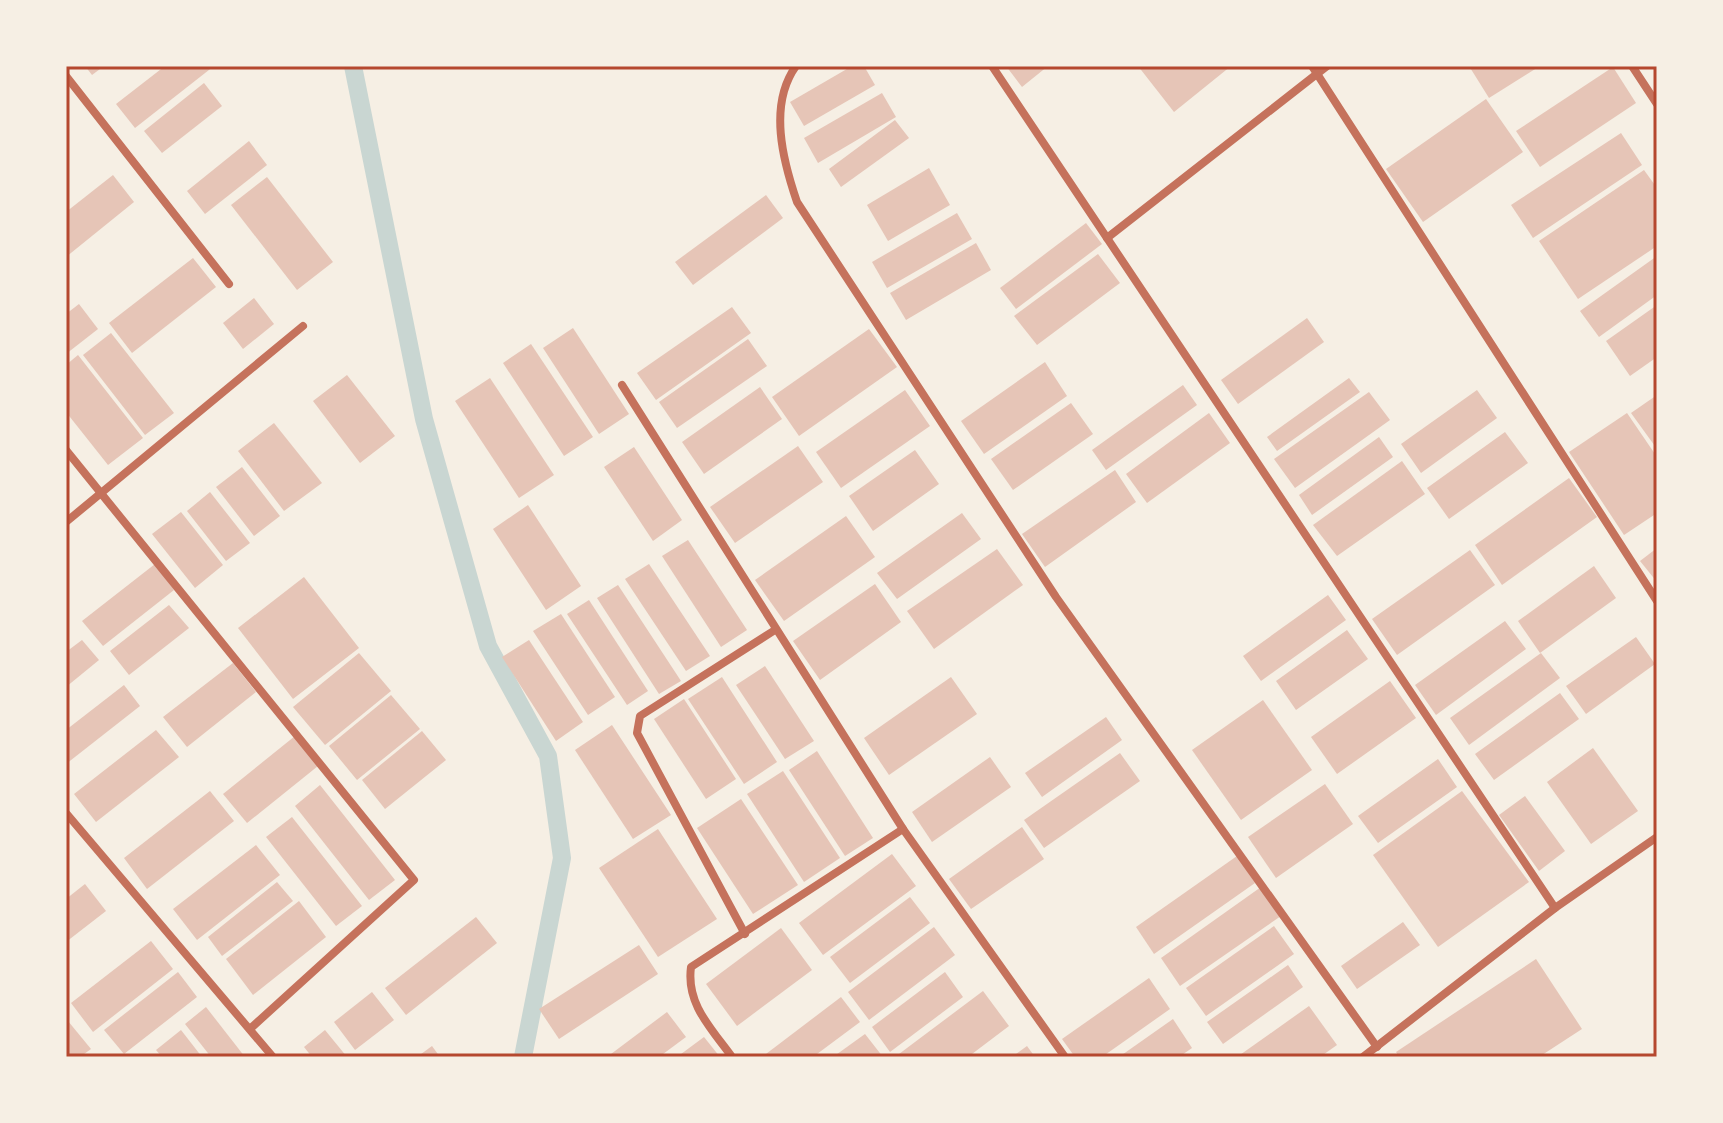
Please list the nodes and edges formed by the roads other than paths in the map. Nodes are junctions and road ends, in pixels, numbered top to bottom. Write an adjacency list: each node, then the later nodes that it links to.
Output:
1 (796, 66): 23 (street)
2 (992, 66): 8 (street)
3 (1327, 66): 5 (street)
4 (1632, 66): 7 (street)
5 (1314, 70): 8 (street); 15 (street)
6 (66, 76): 9 (street)
7 (1657, 104)
8 (1107, 238): 20 (street)
9 (229, 284)
10 (303, 326): 13 (street)
11 (622, 385): 16 (street)
12 (66, 450): 13 (street)
13 (102, 491): 14 (street); 22 (street)
14 (66, 522)
15 (1657, 601)
16 (775, 630): 18 (street); 21 (street)
17 (66, 813): 22 (street)
18 (903, 829): 21 (street); 26 (street)
19 (1657, 837): 20 (street)
20 (1555, 908): 23 (street)
21 (745, 934): 25 (street)
22 (251, 1028): 24 (street)
23 (1377, 1047): 27 (street)
24 (273, 1057)
25 (732, 1057)
26 (1065, 1057)
27 (1363, 1057)

